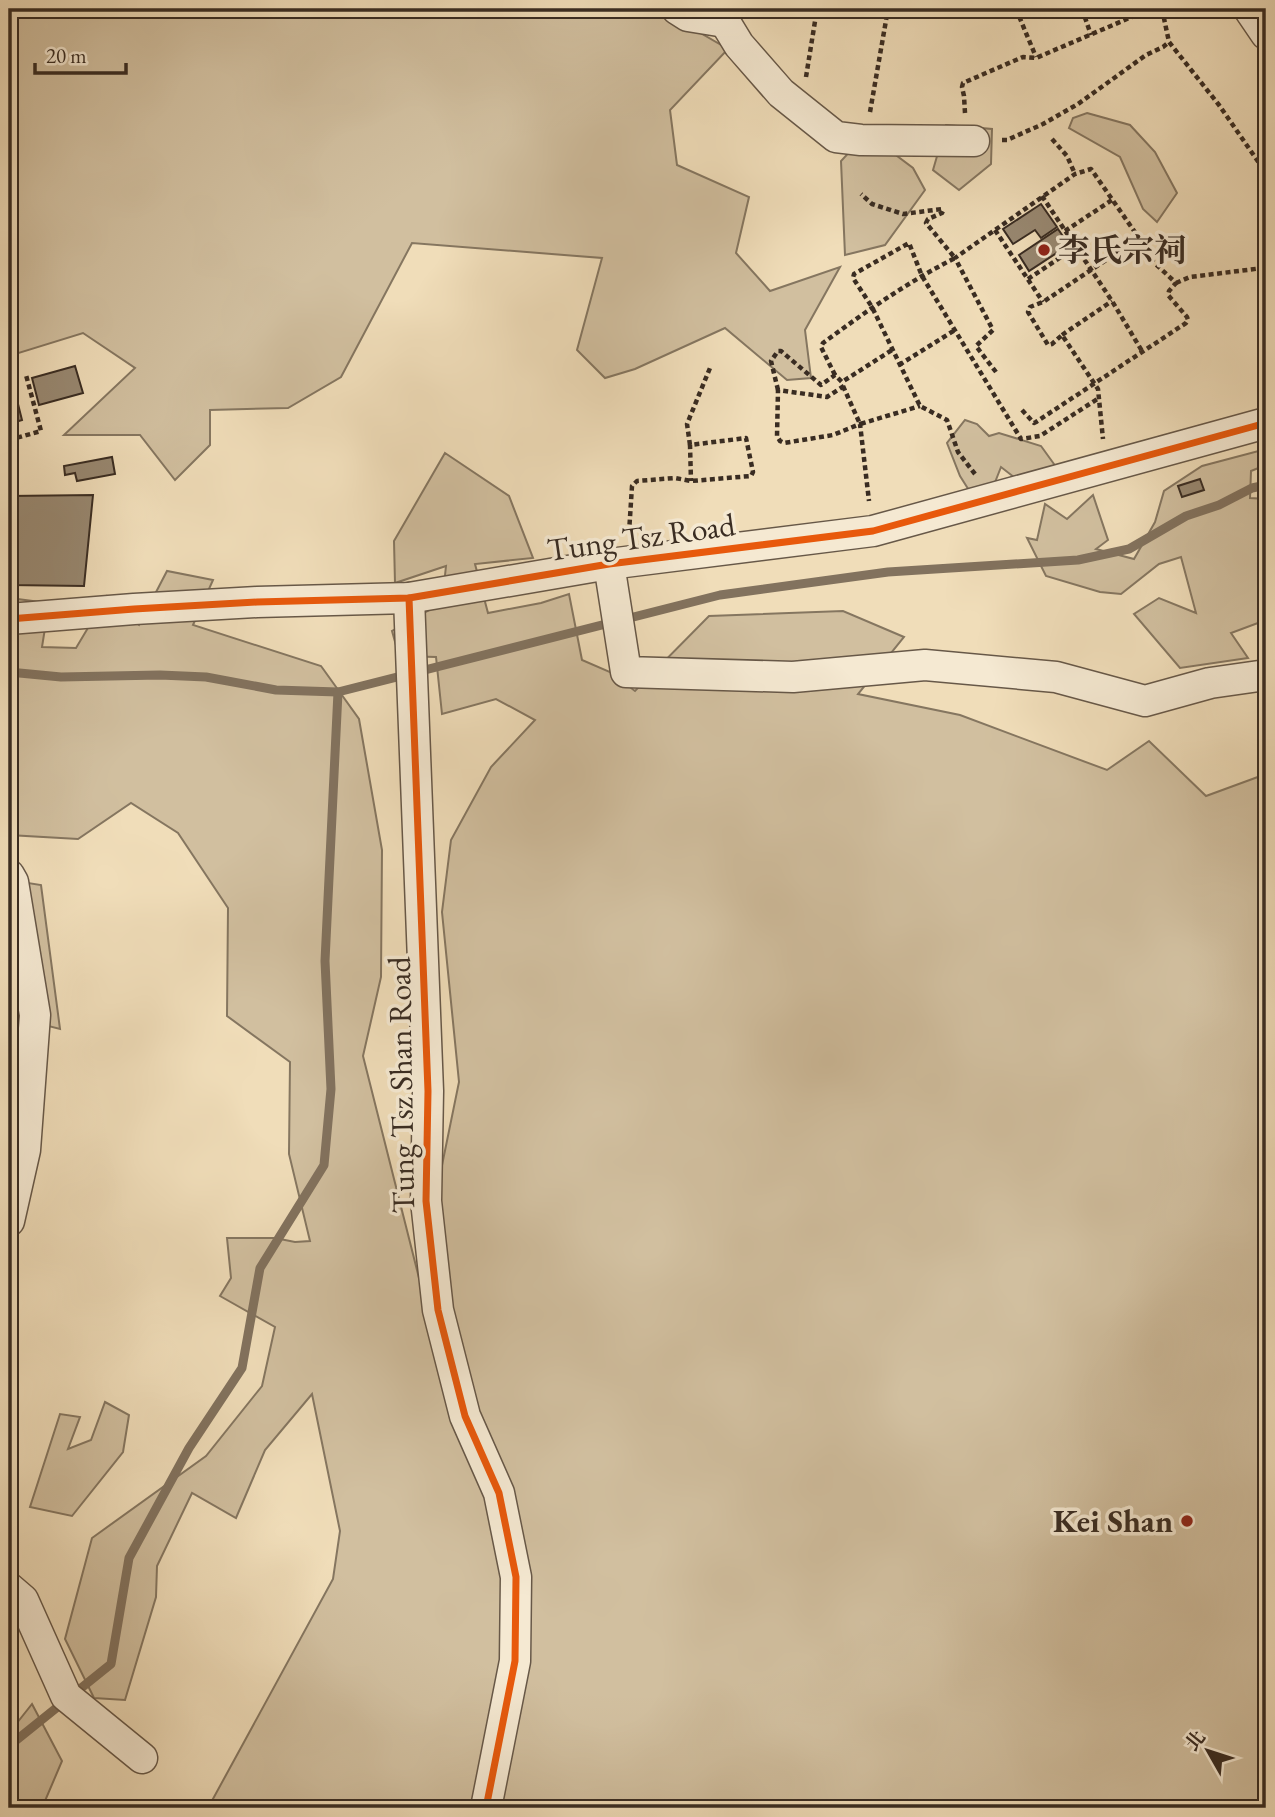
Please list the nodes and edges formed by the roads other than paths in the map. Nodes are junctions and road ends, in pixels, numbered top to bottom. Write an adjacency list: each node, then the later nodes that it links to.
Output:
1 (677, 9): 3 (street)
2 (1249, 9): 4 (street)
3 (726, 15): 5 (street)
4 (1266, 34)
5 (970, 141)
6 (1266, 423): 7 (street, Tung Tsz Road)
7 (618, 563): 8 (street, Tung Tsz Road); 10 (street)
8 (409, 598): 9 (street, Tung Tsz Road); 15 (street, Tung Tsz Shan Road)
9 (9, 619)
10 (1266, 675)
11 (9, 875): 12 (street)
12 (9, 1221)
13 (9, 1588): 14 (street)
14 (142, 1758)
15 (486, 1808)

